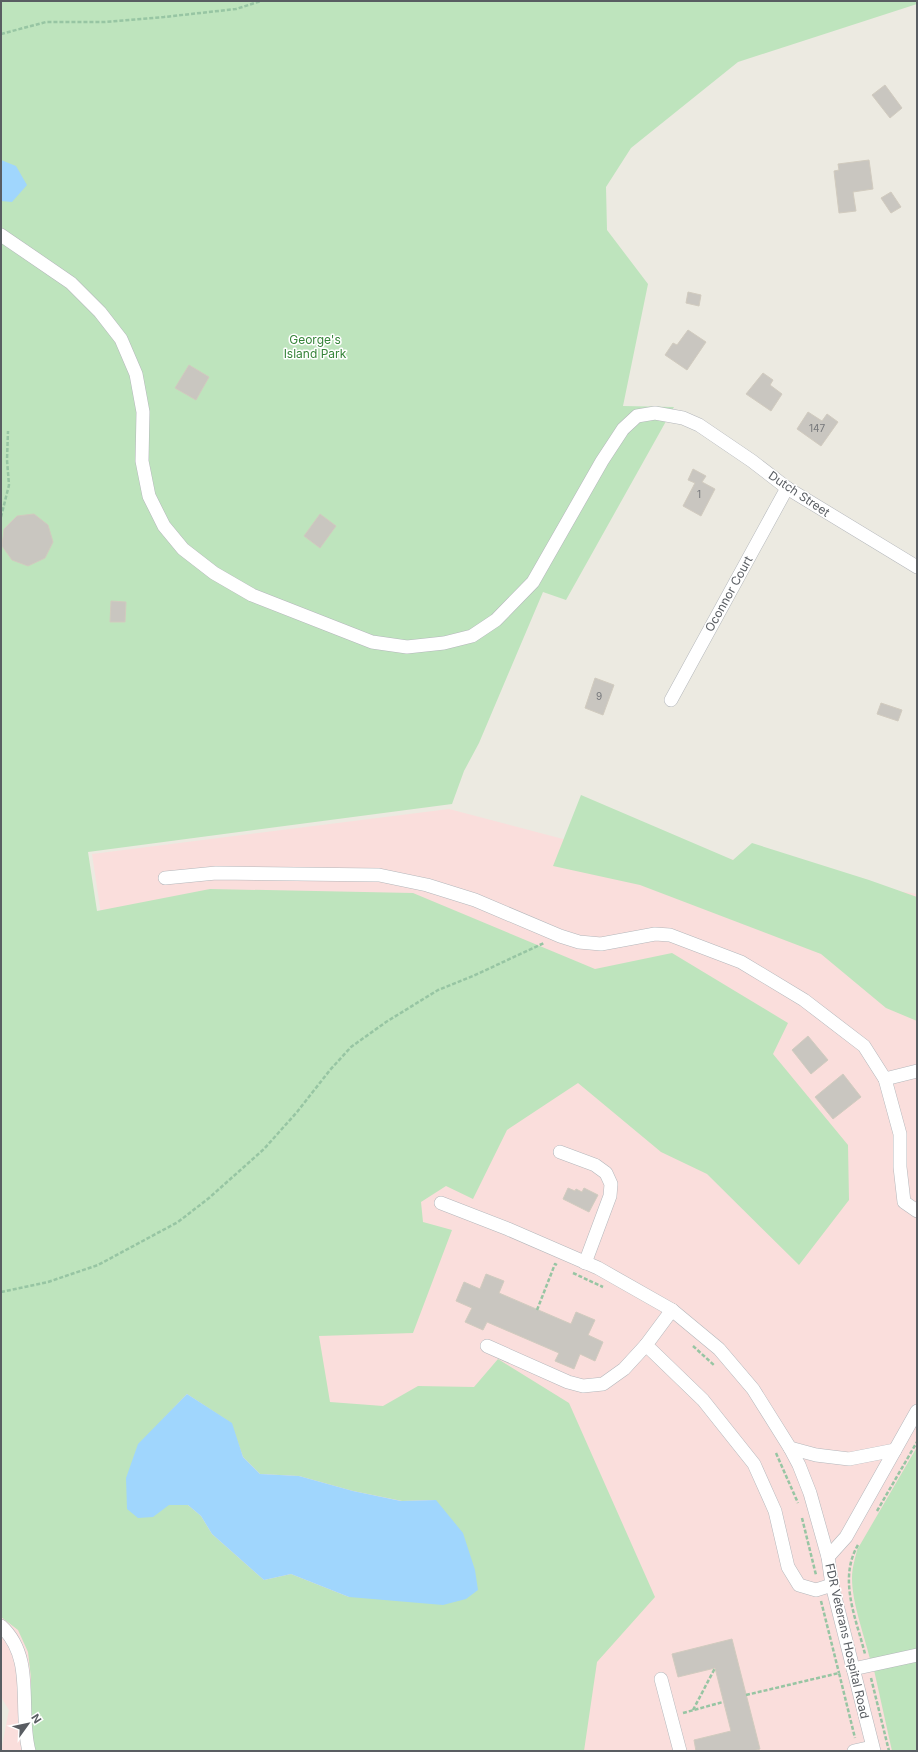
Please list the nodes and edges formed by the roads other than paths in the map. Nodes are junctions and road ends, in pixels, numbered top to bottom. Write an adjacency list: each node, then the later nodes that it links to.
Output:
1 (1, 235): 2 (street, Dutch Street)
2 (786, 488): 3 (street, Dutch Street); 4 (street, Oconnor Court)
3 (917, 567)
4 (671, 700)
5 (165, 878): 7 (street)
6 (917, 1071): 7 (street)
7 (885, 1079): 10 (street)
8 (560, 1152): 11 (street)
9 (441, 1203): 11 (street)
10 (917, 1212)
11 (585, 1263): 12 (street)
12 (672, 1310): 13 (street); 16 (street)
13 (646, 1344): 14 (street); 19 (street)
14 (488, 1346)
15 (917, 1411): 17 (street, FDR Veterans Hospital Road)
16 (790, 1448): 17 (street); 18 (street)
17 (895, 1450): 18 (street, FDR Veterans Hospital Road)
18 (828, 1557): 19 (street, FDR Veterans Hospital Road)
19 (832, 1585): 22 (street, FDR Veterans Hospital Road)
20 (1, 1626): 26 (street)
21 (917, 1655): 22 (street)
22 (853, 1669): 25 (street, FDR Veterans Hospital Road)
23 (660, 1679): 27 (street)
24 (855, 1747): 25 (street)
25 (873, 1749)
26 (29, 1751)
27 (680, 1751)

